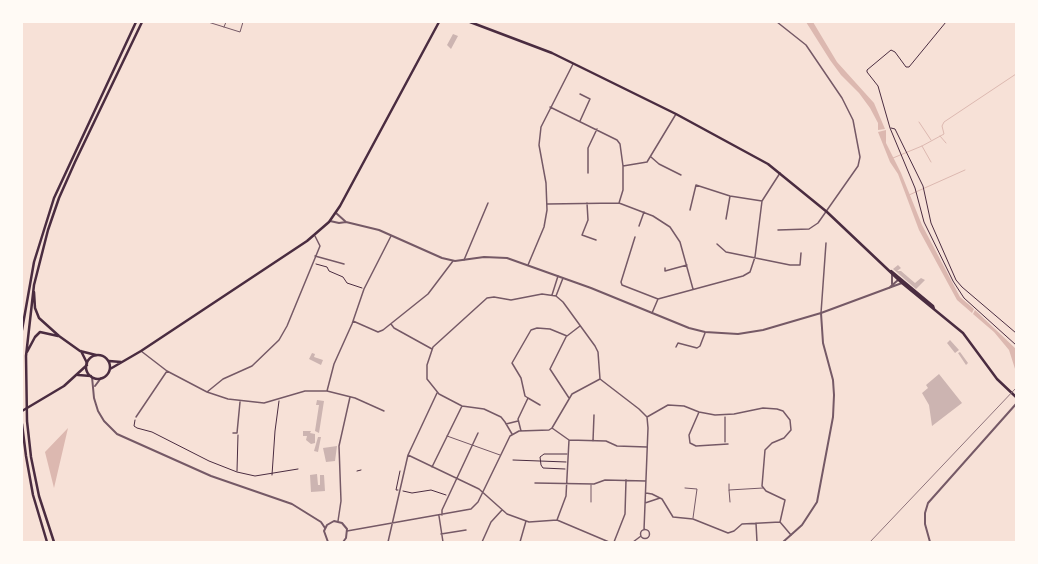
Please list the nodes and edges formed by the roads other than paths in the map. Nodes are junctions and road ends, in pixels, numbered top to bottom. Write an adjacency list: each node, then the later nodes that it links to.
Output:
1 (136, 22): 66 (main road)
2 (142, 22): 55 (main road)
3 (208, 22): 9 (street)
4 (226, 22): 9 (street)
5 (243, 22): 9 (street)
6 (438, 22): 30 (main road)
7 (470, 22): 10 (main road)
8 (777, 22): 29 (street)
9 (224, 27)
10 (573, 64): 12 (street); 13 (main road)
11 (580, 94): 14 (street)
12 (550, 107): 14 (street); 26 (street)
13 (676, 114): 16 (street); 19 (main road)
14 (580, 121): 15 (street)
15 (598, 129): 17 (street); 18 (street)
16 (651, 157): 17 (street); 20 (street)
17 (623, 166): 25 (street)
18 (588, 172)
19 (780, 173): 22 (street); 29 (main road)
20 (681, 175)
21 (730, 196): 22 (street); 27 (street); 31 (street)
22 (762, 200): 44 (street)
23 (488, 203): 45 (street)
24 (587, 203): 25 (street); 26 (street); 39 (street)
25 (618, 203): 28 (street)
26 (547, 204): 48 (street)
27 (690, 210)
28 (644, 212): 34 (street); 49 (street)
29 (827, 212): 35 (street); 51 (main road)
30 (336, 213): 32 (main road); 33 (street)
31 (726, 219)
32 (330, 221): 33 (street); 37 (main road)
33 (346, 222): 36 (street)
34 (639, 226)
35 (778, 230)
36 (392, 235): 46 (street); 63 (street)
37 (315, 236): 43 (street); 73 (main road)
38 (635, 237): 60 (street)
39 (596, 240)
40 (826, 243): 62 (street)
41 (717, 244): 44 (street)
42 (801, 252): 44 (street)
43 (315, 256): 47 (street); 87 (street)
44 (755, 257): 57 (street)
45 (464, 260): 46 (street); 48 (street)
46 (453, 261): 64 (street)
47 (344, 264)
48 (528, 265): 52 (street)
49 (687, 265): 50 (street); 57 (street)
50 (665, 268)
51 (892, 272): 54 (main road); 56 (street)
52 (558, 276): 53 (street); 59 (street)
53 (563, 278): 59 (street); 61 (street)
54 (901, 280): 56 (street); 58 (street); 90 (main road)
55 (34, 285): 68 (main road); 75 (main road)
56 (891, 286): 58 (street)
57 (693, 289): 60 (street)
58 (887, 290): 62 (street)
59 (554, 295): 65 (street); 71 (street)
60 (658, 299): 61 (street)
61 (652, 313): 67 (street)
62 (821, 313): 67 (street); 151 (street)
63 (353, 321): 64 (street); 86 (street)
64 (391, 324): 71 (street)
65 (580, 326): 69 (street); 84 (street)
66 (22, 330)
67 (705, 332): 70 (street)
68 (59, 336): 72 (main road); 75 (main road)
69 (567, 336): 91 (street); 92 (street)
70 (676, 347)
71 (432, 349): 88 (street)
72 (80, 351): 74 (main road); 78 (main road)
73 (141, 351): 77 (main road); 80 (street)
74 (96, 355): 76 (main road); 78 (main road)
75 (26, 356): 155 (main road)
76 (109, 361): 77 (main road); 79 (main road)
77 (121, 362): 79 (main road)
78 (87, 364): 81 (main road); 82 (main road)
79 (110, 369): 83 (main road)
80 (167, 371): 87 (street); 101 (street)
81 (76, 376): 82 (main road); 97 (main road)
82 (92, 376): 83 (main road); 85 (street)
83 (101, 378): 85 (street)
84 (600, 378): 92 (street); 102 (street)
85 (94, 390): 146 (street)
86 (327, 391): 89 (street); 93 (street)
87 (207, 392): 93 (street)
88 (437, 392): 96 (street); 117 (street)
89 (350, 397): 98 (street); 142 (street)
90 (1016, 397)
91 (528, 398): 95 (street); 103 (street)
92 (569, 398): 106 (street)
93 (240, 402): 108 (street)
94 (1016, 404): 168 (street)
95 (540, 405)
96 (462, 406): 105 (street); 111 (street)
97 (22, 411)
98 (384, 412)
99 (699, 412): 102 (street); 114 (street); 128 (street)
100 (594, 415): 113 (street)
101 (136, 417)
102 (647, 417): 116 (street)
103 (518, 420): 105 (street); 107 (street)
104 (22, 424): 154 (main road)
105 (506, 424): 110 (street)
106 (552, 428): 107 (street); 112 (street)
107 (521, 431): 110 (street)
108 (233, 433)
109 (478, 433): 115 (street)
110 (512, 434): 118 (street)
111 (447, 436): 115 (street); 119 (street)
112 (569, 440): 113 (street); 124 (street)
113 (593, 441): 116 (street)
114 (726, 444)
115 (473, 445): 118 (street); 120 (street)
116 (647, 447): 122 (street)
117 (408, 455): 119 (street); 145 (street)
118 (501, 455): 130 (street)
119 (432, 467): 120 (street)
120 (457, 478): 130 (street); 137 (street)
121 (626, 480): 122 (street); 125 (street); 163 (street)
122 (646, 481): 131 (street)
123 (535, 483): 124 (street)
124 (566, 484): 125 (street); 140 (street)
125 (591, 484): 133 (street)
126 (729, 484): 129 (street)
127 (684, 488): 139 (street)
128 (763, 488): 129 (street); 143 (street)
129 (729, 490): 134 (street)
130 (483, 492): 136 (street); 137 (street)
131 (646, 494): 132 (street); 135 (street)
132 (660, 498): 135 (street); 139 (street)
133 (591, 502)
134 (730, 502)
135 (645, 503): 148 (street)
136 (502, 510): 141 (street); 160 (street)
137 (442, 515): 138 (street)
138 (439, 516): 145 (street); 150 (street)
139 (693, 519): 144 (street)
140 (557, 520): 141 (street); 162 (street)
141 (526, 521): 161 (street)
142 (338, 522): 146 (street); 149 (street)
143 (780, 522): 144 (street); 151 (street)
144 (756, 523): 166 (street)
145 (392, 524): 149 (street); 158 (street)
146 (325, 528): 156 (street)
147 (466, 530): 150 (street)
148 (644, 530): 152 (street); 153 (street)
149 (347, 531): 157 (street)
150 (441, 534): 159 (street)
151 (791, 535): 167 (street)
152 (642, 536): 153 (street); 164 (street)
153 (646, 538): 165 (street)
154 (47, 542)
155 (54, 542)
156 (328, 542)
157 (344, 542)
158 (388, 542)
159 (443, 542)
160 (482, 542)
161 (520, 542)
162 (609, 542)
163 (614, 542)
164 (633, 542)
165 (647, 542)
166 (757, 542)
167 (783, 542)
168 (930, 542)

